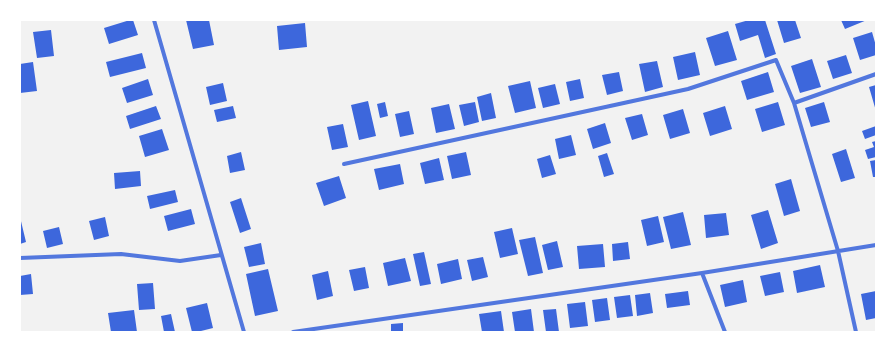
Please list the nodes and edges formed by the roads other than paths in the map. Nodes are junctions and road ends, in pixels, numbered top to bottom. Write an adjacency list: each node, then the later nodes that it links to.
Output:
1 (154, 20): 7 (street)
2 (876, 74): 3 (street)
3 (794, 103): 4 (street); 6 (street)
4 (344, 164)
5 (876, 245): 6 (street)
6 (838, 251): 9 (street); 13 (street)
7 (221, 255): 8 (street); 10 (street)
8 (20, 258)
9 (702, 273): 11 (street); 12 (street)
10 (244, 332)
11 (293, 332)
12 (724, 332)
13 (856, 332)

